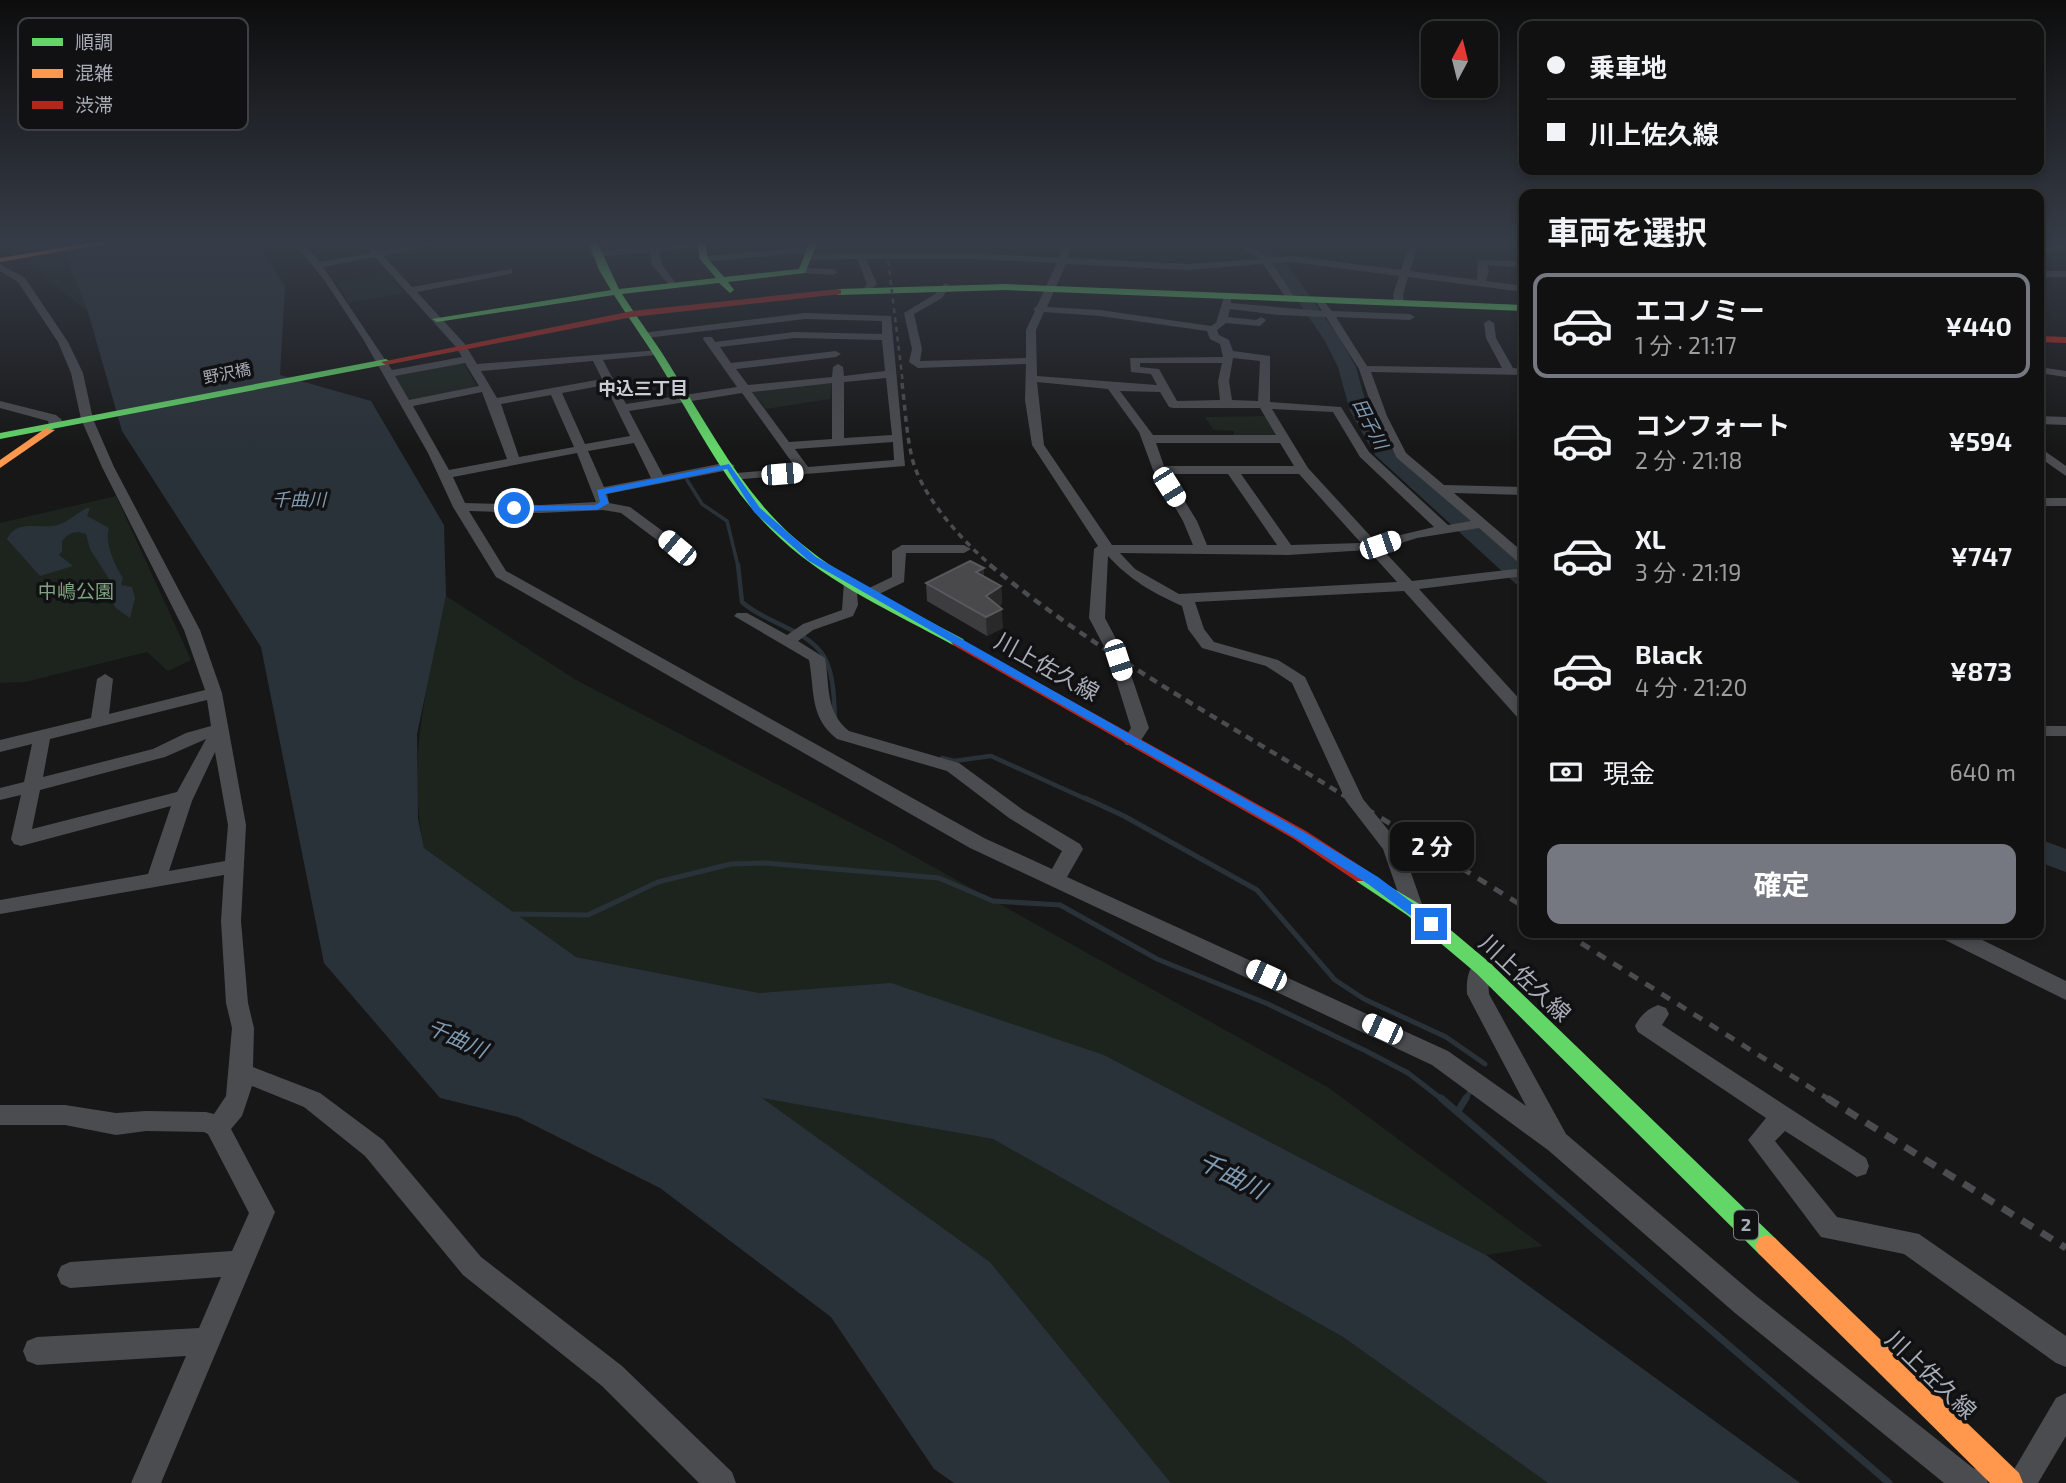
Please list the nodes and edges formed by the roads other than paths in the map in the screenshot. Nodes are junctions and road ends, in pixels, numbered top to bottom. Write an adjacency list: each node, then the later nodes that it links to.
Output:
1 (41, 311): 58 (street)
2 (349, 311): 35 (street)
3 (430, 311): 17 (street)
4 (475, 311): 17 (main road)
5 (630, 311): 14 (main road, 2)
6 (657, 311): 14 (main road, 野沢橋)
7 (806, 311): 15 (street)
8 (912, 311): 28 (street)
9 (1037, 311): 34 (street)
10 (1072, 311): 20 (street)
11 (1223, 311): 20 (street)
12 (1326, 311): 37 (street)
13 (1364, 311): 16 (street)
14 (632, 314): 22 (main road, 2); 33 (main road, 野沢橋)
15 (804, 317): 21 (street); 23 (street); 28 (street)
16 (1410, 317)
17 (438, 319): 33 (street)
18 (1261, 320): 20 (street)
19 (1489, 323): 39 (street)
20 (1217, 325): 32 (street)
21 (701, 328): 22 (street); 27 (street)
22 (646, 335): 29 (main road, 2)
23 (794, 335): 24 (street); 27 (street)
24 (839, 336): 28 (street); 30 (street)
25 (2044, 339): 26 (main road)
26 (2066, 340)
27 (713, 345): 36 (street)
28 (899, 346): 34 (street); 42 (street)
29 (656, 352): 31 (street); 51 (main road, 2)
30 (836, 354): 36 (street); 43 (street)
31 (596, 357): 33 (street); 45 (street)
32 (1228, 357): 49 (street); 53 (street); 56 (street)
33 (467, 358): 35 (main road, 野沢橋); 47 (street)
34 (1030, 361): 44 (street)
35 (382, 365): 55 (street); 58 (main road, 野沢橋)
36 (728, 367): 48 (street)
37 (1364, 369): 39 (street); 81 (street)
38 (2044, 371): 41 (street)
39 (1510, 372): 40 (street)
40 (1519, 372)
41 (2066, 373)
42 (891, 374): 43 (street); 64 (street)
43 (839, 377): 48 (street); 67 (street)
44 (1032, 379): 46 (street); 90 (street)
45 (609, 381): 50 (street); 57 (street)
46 (1112, 387): 49 (street); 65 (street)
47 (485, 388): 52 (street); 55 (street)
48 (745, 388): 51 (street); 68 (street)
49 (1164, 388): 53 (street)
50 (555, 391): 52 (street); 69 (street)
51 (686, 398): 57 (street); 76 (main road, 2)
52 (494, 402): 71 (street)
53 (1227, 403): 56 (street)
54 (0, 404): 61 (street)
55 (406, 404): 79 (street)
56 (1264, 405): 66 (street); 88 (street)
57 (623, 408): 63 (street)
58 (87, 419): 61 (main road, 野沢橋); 104 (street)
59 (2044, 420): 60 (street)
60 (2066, 421)
61 (54, 426): 62 (main road, 野沢橋); 72 (main road)
62 (0, 436)
63 (639, 438): 69 (street); 80 (street)
64 (896, 438): 67 (street); 77 (street)
65 (1149, 439): 66 (street); 73 (street)
66 (1284, 439): 75 (street)
67 (838, 442): 68 (street)
68 (787, 446): 77 (street)
69 (580, 449): 71 (street); 83 (street)
70 (2044, 455): 78 (street)
71 (514, 462): 79 (street)
72 (0, 465)
73 (1159, 470): 74 (street); 92 (street)
74 (1232, 470): 75 (street); 93 (street)
75 (1303, 470): 89 (street)
76 (733, 472): 77 (street); 80 (street); 97 (main road, 川上佐久線 / 2)
77 (805, 472)
78 (2066, 472)
79 (448, 474): 86 (street)
80 (659, 480): 83 (street)
81 (1440, 489): 82 (street); 87 (street)
82 (1519, 491)
83 (601, 499): 86 (street); 95 (street)
84 (2044, 502): 85 (street)
85 (2066, 502)
86 (460, 507): 118 (street)
87 (1477, 524): 88 (street); 94 (street)
88 (1450, 529): 89 (street)
89 (1373, 546): 93 (street); 98 (street)
90 (1107, 548): 92 (street); 100 (street); 111 (street)
91 (964, 549): 99 (street)
92 (1202, 550): 93 (street)
93 (1289, 551)
94 (1519, 556)
95 (690, 558)
96 (1519, 573): 98 (street)
97 (851, 582): 99 (main road, 川上佐久線 / 2); 102 (street)
98 (1409, 586): 100 (street); 105 (street)
99 (870, 593): 111 (main road, 川上佐久線 / 2)
100 (1179, 598): 120 (street)
101 (742, 616): 102 (street)
102 (793, 638): 118 (street)
103 (105, 679): 106 (street)
104 (214, 693): 106 (street); 107 (street)
105 (1519, 709)
106 (99, 722): 110 (street)
107 (222, 729): 113 (street); 115 (street); 116 (street)
108 (2044, 731): 109 (street)
109 (2066, 731)
110 (42, 736): 112 (street); 113 (street)
111 (1132, 741): 120 (main road, 川上佐久線 / 2)
112 (0, 746)
113 (32, 786): 114 (street); 115 (street)
114 (0, 794)
115 (182, 797): 117 (street)
116 (234, 866): 117 (street); 125 (street)
117 (156, 880): 119 (street)
118 (1055, 881): 129 (street)
119 (0, 907)
120 (1414, 910): 122 (main road, 川上佐久線 / 2)
121 (1973, 938): 123 (street)
122 (1483, 968): 129 (street); 140 (main road, 川上佐久線 / 2)
123 (2066, 991)
124 (1658, 1014): 127 (street)
125 (241, 1072): 128 (street); 138 (street)
126 (0, 1115): 128 (street)
127 (1783, 1117): 130 (street); 135 (street)
128 (217, 1127): 131 (street)
129 (1557, 1142): 139 (street)
130 (1857, 1166)
131 (241, 1263): 132 (street); 133 (street)
132 (70, 1275)
133 (208, 1341): 134 (street); 137 (street)
134 (37, 1352)
135 (2066, 1353)
136 (2066, 1408): 141 (street)
137 (146, 1483)
138 (721, 1483)
139 (1973, 1483)
140 (2008, 1483)
141 (2021, 1483)

